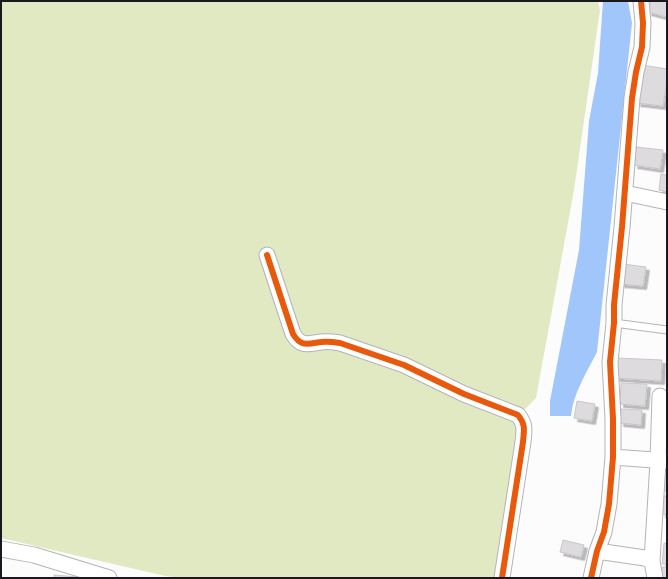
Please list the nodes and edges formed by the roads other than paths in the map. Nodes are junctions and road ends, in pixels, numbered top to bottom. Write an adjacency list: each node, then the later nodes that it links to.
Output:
1 (642, 1): 2 (street)
2 (624, 193): 3 (street); 5 (street)
3 (667, 202)
4 (267, 255): 14 (street)
5 (614, 323): 6 (lane); 8 (street)
6 (667, 330)
7 (660, 396): 9 (street)
8 (613, 457): 9 (street); 11 (street)
9 (663, 461): 12 (street)
10 (1, 549): 13 (street)
11 (597, 551): 12 (street); 15 (street)
12 (652, 561): 16 (street)
13 (109, 578)
14 (502, 578)
15 (591, 578)
16 (654, 578)

